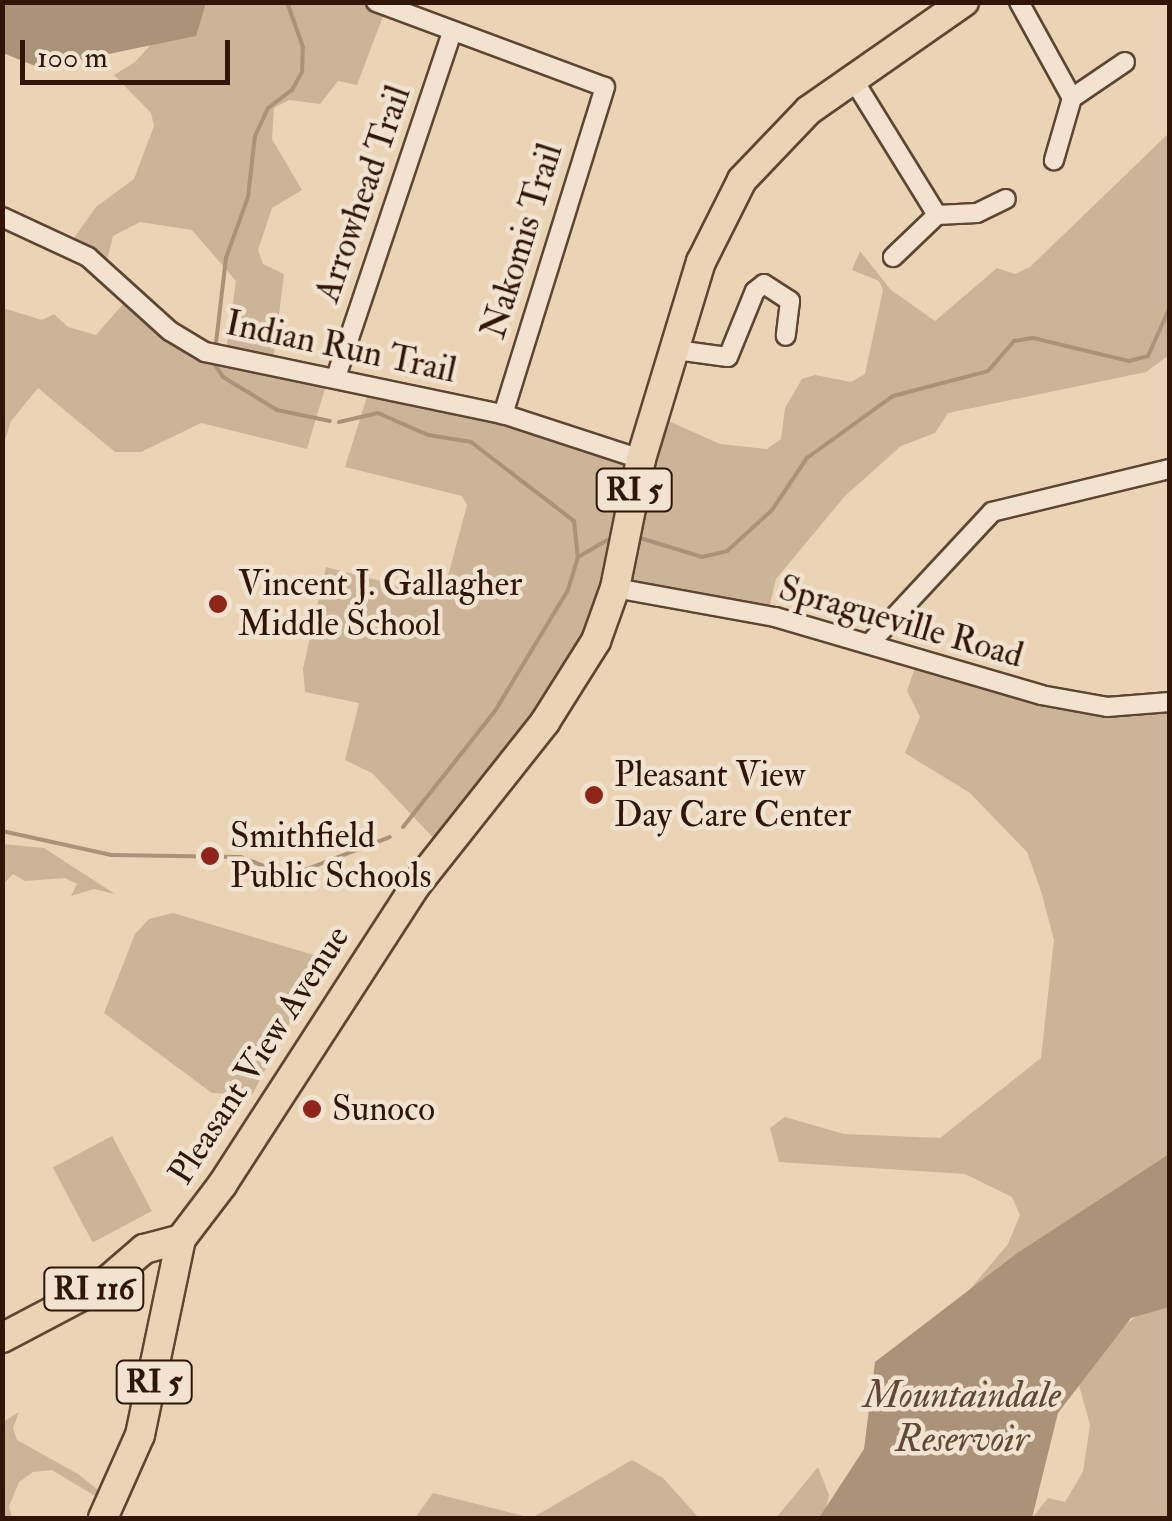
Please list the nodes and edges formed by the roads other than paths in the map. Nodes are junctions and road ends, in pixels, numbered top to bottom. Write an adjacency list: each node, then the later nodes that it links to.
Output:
1 (376, 2): 4 (street)
2 (964, 2): 6 (main road, Pleasant View Avenue / RI 5)
3 (1019, 2): 7 (street)
4 (452, 32): 15 (street, Arrowhead Trail); 16 (street, Nakomis Trail)
5 (1126, 62): 7 (street)
6 (853, 79): 10 (street); 14 (main road, Pleasant View Avenue / RI 5)
7 (1072, 98): 8 (street)
8 (1054, 160)
9 (1006, 199): 10 (street)
10 (936, 214): 12 (street)
11 (2, 218): 15 (street, Indian Run Trail)
12 (893, 257)
13 (786, 336): 14 (street)
14 (676, 350): 17 (main road, Pleasant View Avenue / RI 5)
15 (336, 376): 16 (street, Indian Run Trail)
16 (503, 414): 17 (street, Indian Run Trail)
17 (641, 458): 19 (main road, Pleasant View Avenue / RI 5)
18 (1170, 469): 20 (street)
19 (615, 588): 20 (street, Spragueville Road); 22 (main road, Pleasant View Avenue / RI 5)
20 (870, 642): 21 (street, Spragueville Road)
21 (1170, 702)
22 (181, 1239): 23 (main road, Pleasant View Avenue / RI 116); 24 (main road, RI 5)
23 (2, 1338)
24 (103, 1518)

